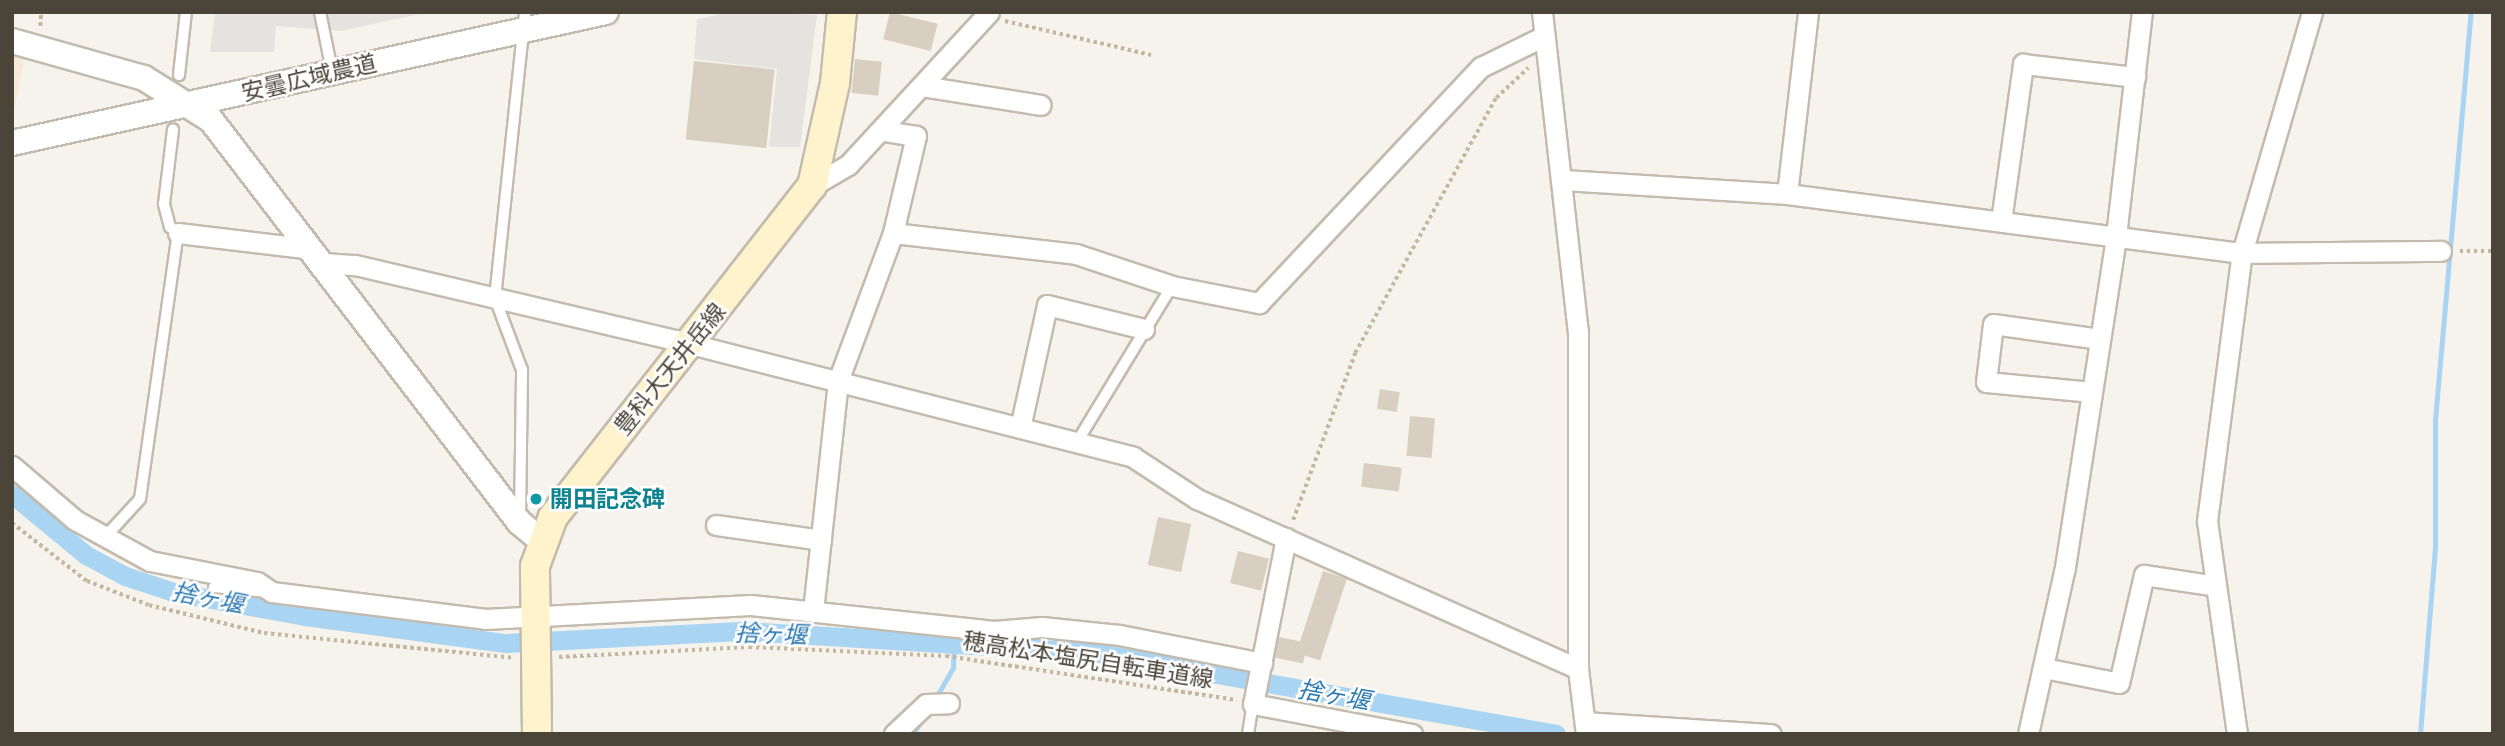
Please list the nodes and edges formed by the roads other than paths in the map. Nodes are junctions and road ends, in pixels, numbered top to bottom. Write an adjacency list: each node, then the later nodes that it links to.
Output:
1 (186, 12): 14 (lane)
2 (320, 12): 13 (lane)
3 (606, 12): 10 (street, 安曇広域農道)
4 (842, 12): 23 (main road, 豊科大天井岳線)
5 (1542, 12): 12 (street)
6 (1808, 12): 24 (street)
7 (2142, 12): 15 (street)
8 (2312, 12): 30 (street)
9 (987, 14): 16 (street)
10 (524, 20): 13 (street, 安曇広域農道); 33 (lane)
11 (12, 41): 17 (street)
12 (1544, 44): 22 (street); 32 (street)
13 (332, 72): 17 (street, 安曇広域農道)
14 (179, 75)
15 (2135, 77): 25 (street); 28 (street)
16 (922, 86): 18 (street); 20 (street)
17 (193, 105): 21 (street, 安曇広域農道); 31 (street)
18 (1040, 105)
19 (173, 130): 26 (lane)
20 (880, 130): 23 (street); 27 (street)
21 (12, 143)
22 (1565, 180): 24 (street); 55 (street)
23 (812, 186): 36 (main road, 豊科大天井岳線)
24 (1787, 194): 25 (street)
25 (2001, 222): 28 (street)
26 (178, 233): 31 (street); 44 (lane)
27 (893, 233): 32 (street); 37 (street)
28 (2116, 236): 30 (street); 35 (street)
29 (2441, 251): 30 (street)
30 (2242, 253): 48 (street)
31 (318, 256): 33 (street); 42 (street)
32 (1172, 286): 34 (lane)
33 (495, 298): 36 (street); 42 (lane)
34 (1144, 329): 39 (street); 40 (lane)
35 (2100, 339): 38 (street); 38 (street)
36 (689, 344): 37 (street); 47 (main road, 豊科大天井岳線)
37 (838, 382): 39 (street); 46 (street)
38 (2092, 392): 54 (street)
39 (1020, 428): 40 (street)
40 (1077, 442): 45 (street)
41 (12, 466): 44 (street)
42 (519, 522): 47 (street)
43 (716, 525): 46 (street)
44 (106, 536): 50 (street)
45 (1286, 538): 53 (street); 55 (street)
46 (821, 540): 51 (street)
47 (543, 542): 52 (main road, 豊科大天井岳線)
48 (2211, 585): 54 (street); 65 (street)
49 (215, 587): 50 (lane)
50 (272, 592): 52 (street)
51 (813, 611): 52 (street); 53 (street)
52 (537, 642): 59 (main road, 豊科大天井岳線)
53 (1262, 663): 56 (street)
54 (2044, 668): 64 (street)
55 (1578, 670): 58 (street)
56 (1249, 701): 61 (lane); 62 (street)
57 (949, 703): 60 (street)
58 (1586, 728): 63 (street)
59 (537, 734)
60 (894, 734)
61 (1248, 734)
62 (1412, 734)
63 (1771, 734)
64 (2028, 734)
65 (2237, 734)

